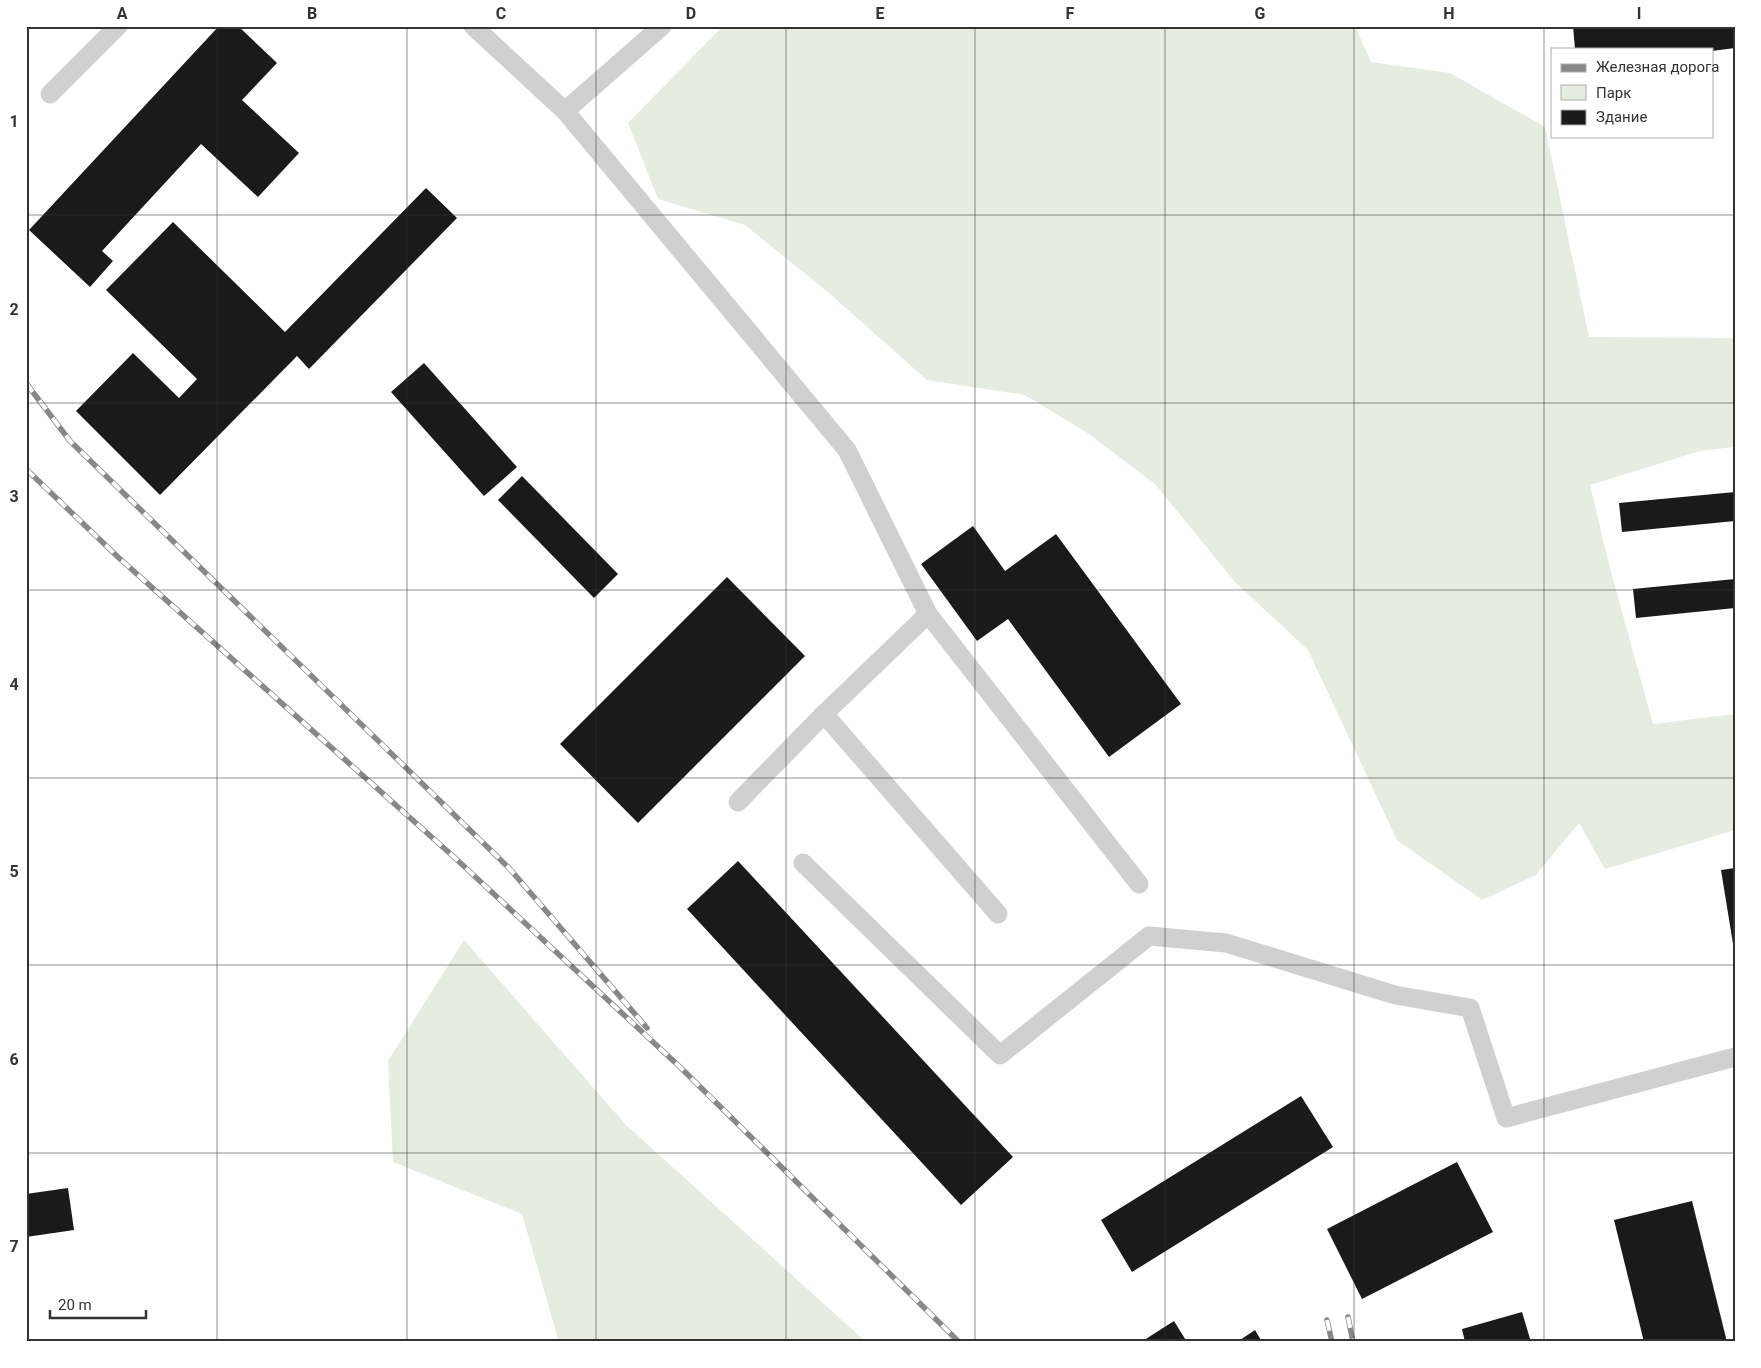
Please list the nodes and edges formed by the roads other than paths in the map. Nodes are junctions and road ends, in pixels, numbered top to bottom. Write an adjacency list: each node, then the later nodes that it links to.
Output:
1 (118, 26): 4 (lane)
2 (474, 26): 5 (lane)
3 (662, 26): 5 (lane)
4 (50, 94)
5 (565, 111): 6 (lane)
6 (928, 614): 7 (lane); 10 (lane)
7 (824, 714): 8 (lane); 11 (lane)
8 (738, 802)
9 (802, 863): 12 (lane)
10 (1140, 884)
11 (998, 914)
12 (1735, 1057)

